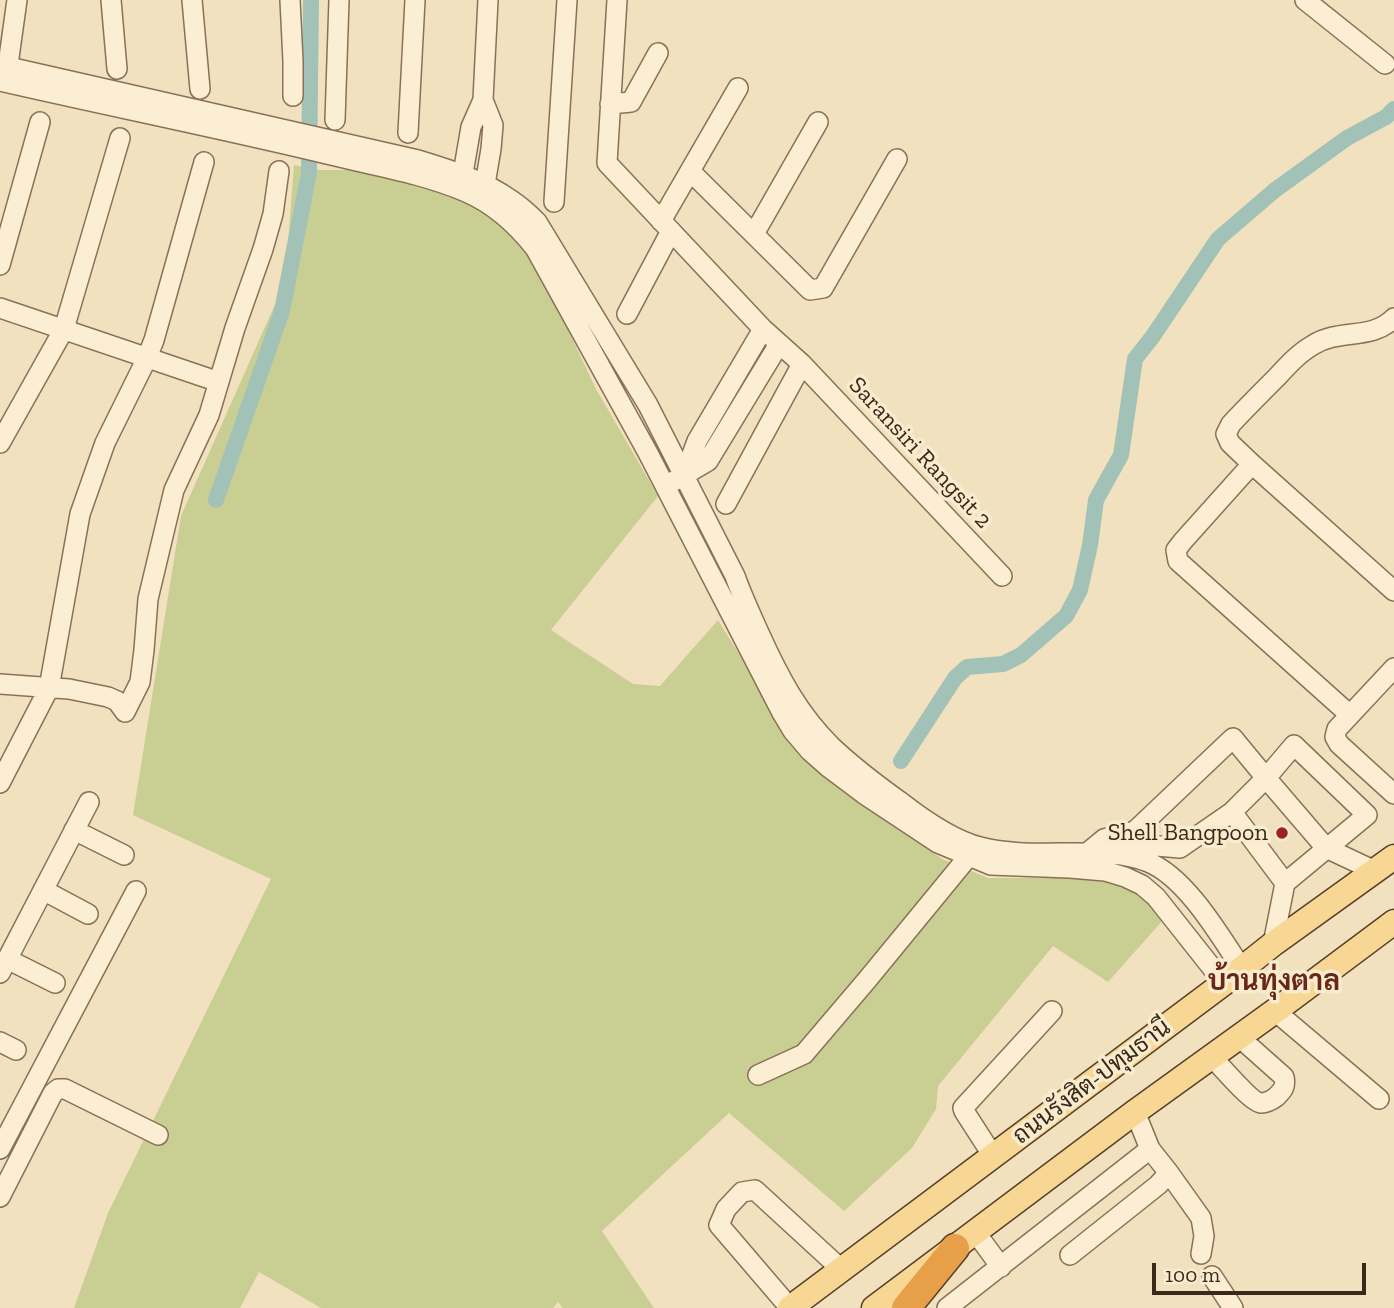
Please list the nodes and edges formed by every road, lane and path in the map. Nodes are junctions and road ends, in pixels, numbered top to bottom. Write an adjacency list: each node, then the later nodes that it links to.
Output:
1 (17, 0): 14 (street)
2 (111, 0): 13 (street)
3 (192, 0): 16 (street)
4 (290, 0): 17 (street)
5 (339, 0): 21 (street)
6 (415, 0): 24 (street)
7 (488, 0): 18 (street)
8 (566, 0): 33 (street)
9 (617, 0): 20 (street, Saransiri Rangsit 2)
10 (1305, 0): 12 (street)
11 (658, 53): 19 (street)
12 (1385, 64)
13 (117, 69)
14 (3, 74): 31 (street)
15 (737, 88): 30 (street)
16 (200, 89)
17 (293, 96)
18 (483, 100): 31 (street); 32 (street)
19 (631, 102): 20 (street); 26 (street)
20 (610, 104): 26 (street, Saransiri Rangsit 2)
21 (335, 120)
22 (40, 121): 36 (street)
23 (818, 122): 35 (street)
24 (408, 132)
25 (120, 138): 41 (street)
26 (608, 148): 34 (street, Saransiri Rangsit 2)
27 (897, 159): 35 (street)
28 (204, 162): 43 (street)
29 (279, 171): 47 (street)
30 (690, 171): 34 (street); 35 (street)
31 (461, 182): 32 (street)
32 (483, 193): 45 (street); 46 (street)
33 (554, 202)
34 (666, 226): 38 (street); 40 (street, Saransiri Rangsit 2)
35 (754, 234)
36 (0, 265)
37 (0, 308): 41 (street)
38 (627, 314)
39 (1394, 318): 49 (street)
40 (762, 328): 42 (street, Saransiri Rangsit 2); 50 (street)
41 (64, 330): 43 (street); 48 (street)
42 (779, 344): 44 (street, Saransiri Rangsit 2); 50 (street)
43 (147, 358): 47 (street); 59 (street)
44 (802, 365): 52 (street); 54 (street, Saransiri Rangsit 2)
45 (625, 368): 46 (street); 50 (street)
46 (608, 379): 51 (street)
47 (219, 382): 59 (street)
48 (0, 443)
49 (1252, 464): 55 (street); 60 (street)
50 (684, 476): 51 (street); 53 (street)
51 (665, 486): 56 (street)
52 (726, 504)
53 (735, 576): 56 (street); 70 (street)
54 (1002, 576)
55 (1393, 589)
56 (719, 592): 69 (street)
57 (1394, 668): 60 (street)
58 (0, 684): 59 (street)
59 (49, 688): 62 (street)
60 (1350, 715): 63 (street)
61 (1266, 778): 65 (street); 67 (street); 67 (street); 70 (street)
62 (0, 783)
63 (1392, 789)
64 (89, 803): 66 (street)
65 (1232, 812): 70 (street); 72 (street)
66 (74, 830): 68 (street); 73 (street)
67 (1326, 848): 71 (street); 72 (street)
68 (124, 855)
69 (968, 857): 70 (street); 85 (street)
70 (1086, 861): 79 (street); 79 (street)
71 (1384, 864): 77 (main road, ถนนรังสิต-ปทุมธานี)
72 (1285, 883): 77 (street)
73 (43, 890): 75 (street); 78 (street)
74 (136, 891): 89 (street)
75 (88, 914)
76 (1394, 923): 82 (main road, ถนนรังสิต-ปทุมธานี)
77 (1273, 944): 79 (main road, ถนนรังสิต-ปทุมธานี)
78 (4, 966): 80 (street)
79 (1228, 969): 91 (main road, ถนนรังสิต-ปทุมธานี)
80 (55, 983)
81 (1052, 1011): 91 (street)
82 (1275, 1012): 83 (main road, ถนนรังสิต-ปทุมธานี); 86 (street)
83 (1239, 1037): 84 (main road, ถนนรังสิต-ปทุมธานี); 84 (street)
84 (1212, 1057): 87 (main road, ถนนรังสิต-ปทุมธานี)
85 (758, 1075)
86 (1379, 1099)
87 (1135, 1112): 90 (street); 94 (main road, ถนนรังสิต-ปทุมธานี)
88 (158, 1135): 93 (street)
89 (0, 1149)
90 (1150, 1149): 92 (street); 97 (street)
91 (993, 1156): 98 (main road, ถนนรังสิต-ปทุมธานี)
92 (1169, 1173): 95 (street); 96 (street)
93 (0, 1197)
94 (965, 1240): 97 (street); 101 (main road, ถนนรังสิต-ปทุมธานี); 102 (highway)
95 (1070, 1255)
96 (1201, 1255)
97 (1000, 1267): 103 (street)
98 (842, 1269): 100 (main road, ถนนรังสิต-ปทุมธานี); 100 (street)
99 (1212, 1276): 104 (street)
100 (790, 1308)
101 (874, 1308)
102 (906, 1308)
103 (947, 1308)
104 (1233, 1308)

